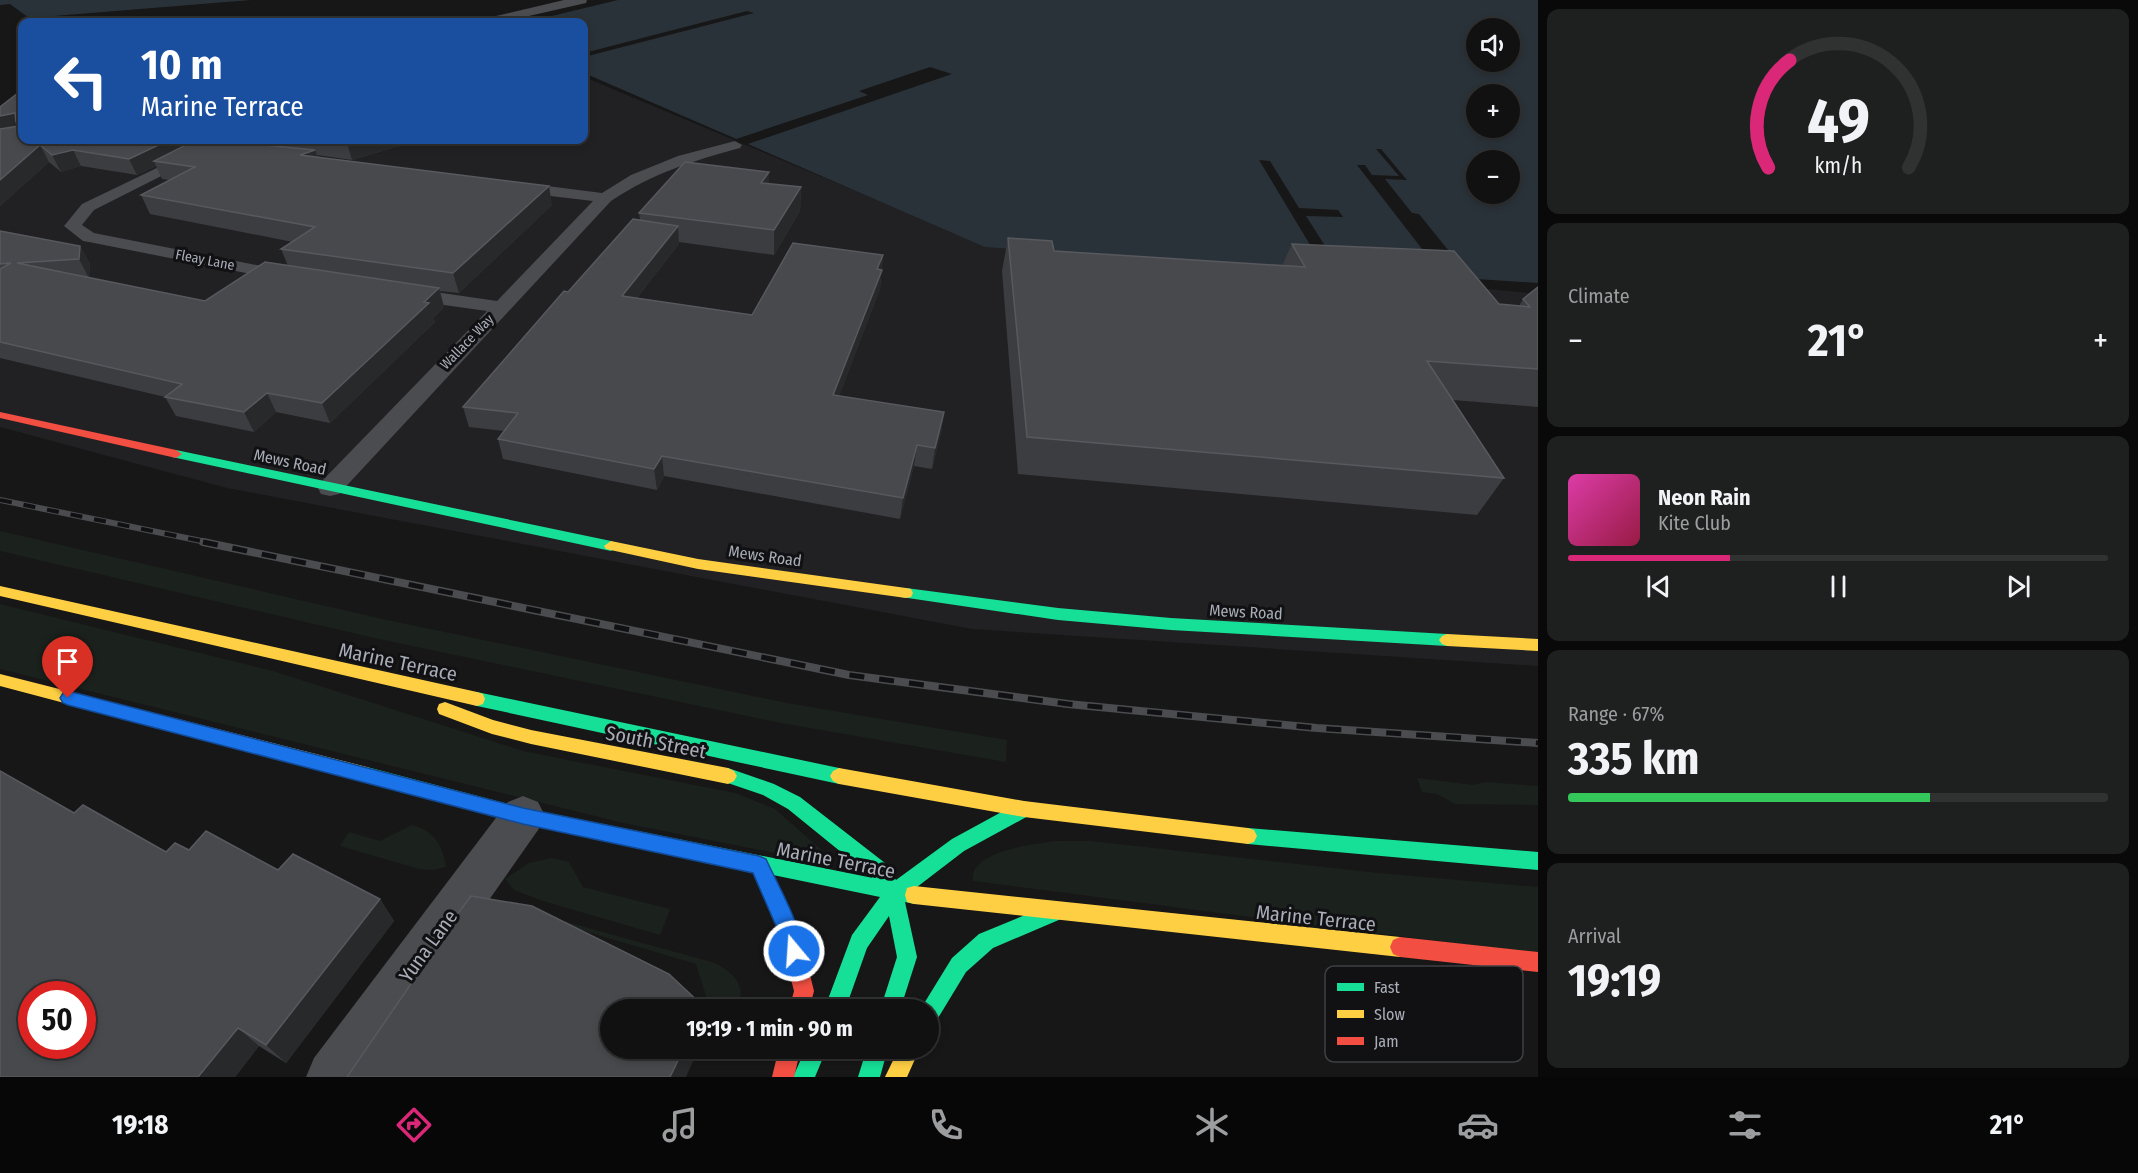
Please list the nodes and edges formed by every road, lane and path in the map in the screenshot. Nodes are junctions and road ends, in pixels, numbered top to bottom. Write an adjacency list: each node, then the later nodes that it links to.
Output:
1 (581, 0): 2 (street)
2 (505, 18)
3 (735, 145): 6 (lane, Wallace Way)
4 (197, 146): 7 (lane, Fleay Lane)
5 (500, 185): 6 (lane)
6 (606, 198): 9 (lane, Wallace Way)
7 (297, 278)
8 (387, 291): 9 (lane)
9 (500, 307): 11 (lane, Wallace Way)
10 (0, 415): 11 (street, Mews Road)
11 (330, 488): 13 (street, Mews Road)
12 (0, 591): 14 (street, Marine Terrace)
13 (1538, 645)
14 (381, 679): 16 (street, Marine Terrace); 20 (street, South Street)
15 (0, 680): 17 (street, Marine Terrace)
16 (1024, 809): 18 (street, Marine Terrace); 20 (street)
17 (523, 816): 19 (street, Marine Terrace); 31 (street, Yuna Lane)
18 (1538, 861)
19 (759, 865): 20 (street, Marine Terrace); 23 (street)
20 (894, 892): 21 (street, Marine Terrace); 24 (street); 25 (street, South Street)
21 (1054, 912): 22 (street, Marine Terrace); 26 (street)
22 (1538, 962)
23 (802, 999)
24 (838, 999)
25 (893, 999)
26 (939, 999)
27 (787, 1059): 32 (street)
28 (812, 1059): 33 (street)
29 (875, 1059): 34 (street)
30 (905, 1059): 35 (street)
31 (333, 1077)
32 (783, 1077)
33 (804, 1077)
34 (869, 1077)
35 (896, 1077)

